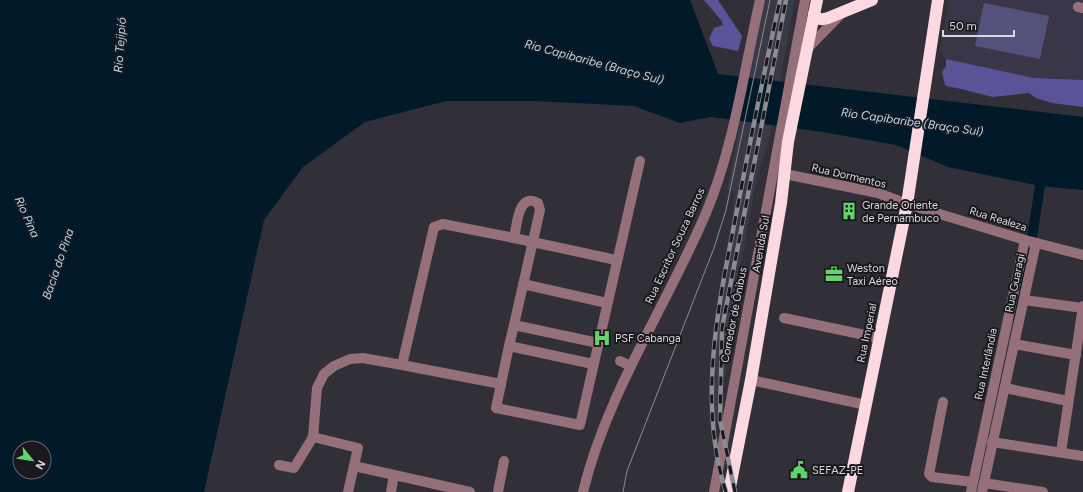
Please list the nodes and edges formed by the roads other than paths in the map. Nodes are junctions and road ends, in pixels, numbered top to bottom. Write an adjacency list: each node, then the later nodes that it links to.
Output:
1 (760, 0): 34 (street, Rua Escritor Souza Barros)
2 (804, 0): 9 (street)
3 (817, 0): 7 (highway, Avenida Sul)
4 (872, 0): 6 (highway)
5 (938, 0): 13 (highway, Rua Imperial)
6 (844, 12): 7 (highway); 8 (street)
7 (814, 14): 8 (highway, Avenida Sul)
8 (806, 50): 9 (highway, Avenida Sul)
9 (796, 66): 10 (highway, Avenida Sul)
10 (784, 142): 12 (highway, Avenida Sul); 56 (street, Corredor de Ônibus)
11 (640, 162): 19 (street)
12 (785, 174): 13 (street, Rua Dormentos); 35 (highway, Avenida Sul)
13 (907, 204): 15 (street, Rua Realeza); 26 (highway, Rua Imperial)
14 (514, 238): 16 (street); 16 (street); 33 (street)
15 (1025, 240): 17 (street, Rua Realeza); 49 (street, Rua Interlândia)
16 (533, 242): 19 (street); 20 (street)
17 (1036, 243): 18 (street, Rua Realeza); 21 (street, Rua Guaragi)
18 (1083, 255)
19 (616, 260): 22 (street)
20 (523, 284): 22 (street); 25 (street)
21 (1024, 300): 23 (street); 28 (street, Rua Guaragi)
22 (607, 303): 27 (street)
23 (1083, 307): 30 (street)
24 (784, 318): 26 (street)
25 (514, 325): 27 (street); 29 (street)
26 (879, 338): 40 (highway, Rua Imperial)
27 (598, 343): 32 (street)
28 (1014, 344): 30 (street); 37 (street, Rua Guaragi)
29 (509, 346): 32 (street); 36 (street)
30 (1076, 355): 38 (street)
31 (620, 361): 34 (street)
32 (593, 364): 36 (street)
33 (402, 365): 36 (street); 41 (street)
34 (631, 366): 55 (street, Rua Escritor Souza Barros)
35 (751, 380): 40 (street); 57 (highway, Avenida Sul)
36 (501, 384)
37 (1004, 388): 38 (street); 42 (street, Rua Guaragi)
38 (1068, 401): 43 (street)
39 (943, 402): 49 (street)
40 (866, 405): 58 (highway, Rua Imperial)
41 (313, 437): 46 (street); 47 (street)
42 (992, 442): 43 (street); 49 (street, Rua Guaragi)
43 (1061, 452): 44 (street)
44 (1083, 456)
45 (504, 461): 54 (street)
46 (279, 465)
47 (354, 466): 48 (street); 51 (street)
48 (394, 475): 50 (street); 52 (street)
49 (980, 485): 59 (street, Rua Interlândia); 60 (street)
50 (457, 491): 53 (street)
51 (348, 492)
52 (391, 492)
53 (470, 492)
54 (498, 492)
55 (583, 492)
56 (714, 492)
57 (729, 492)
58 (848, 492)
59 (971, 492)
60 (1043, 492)

